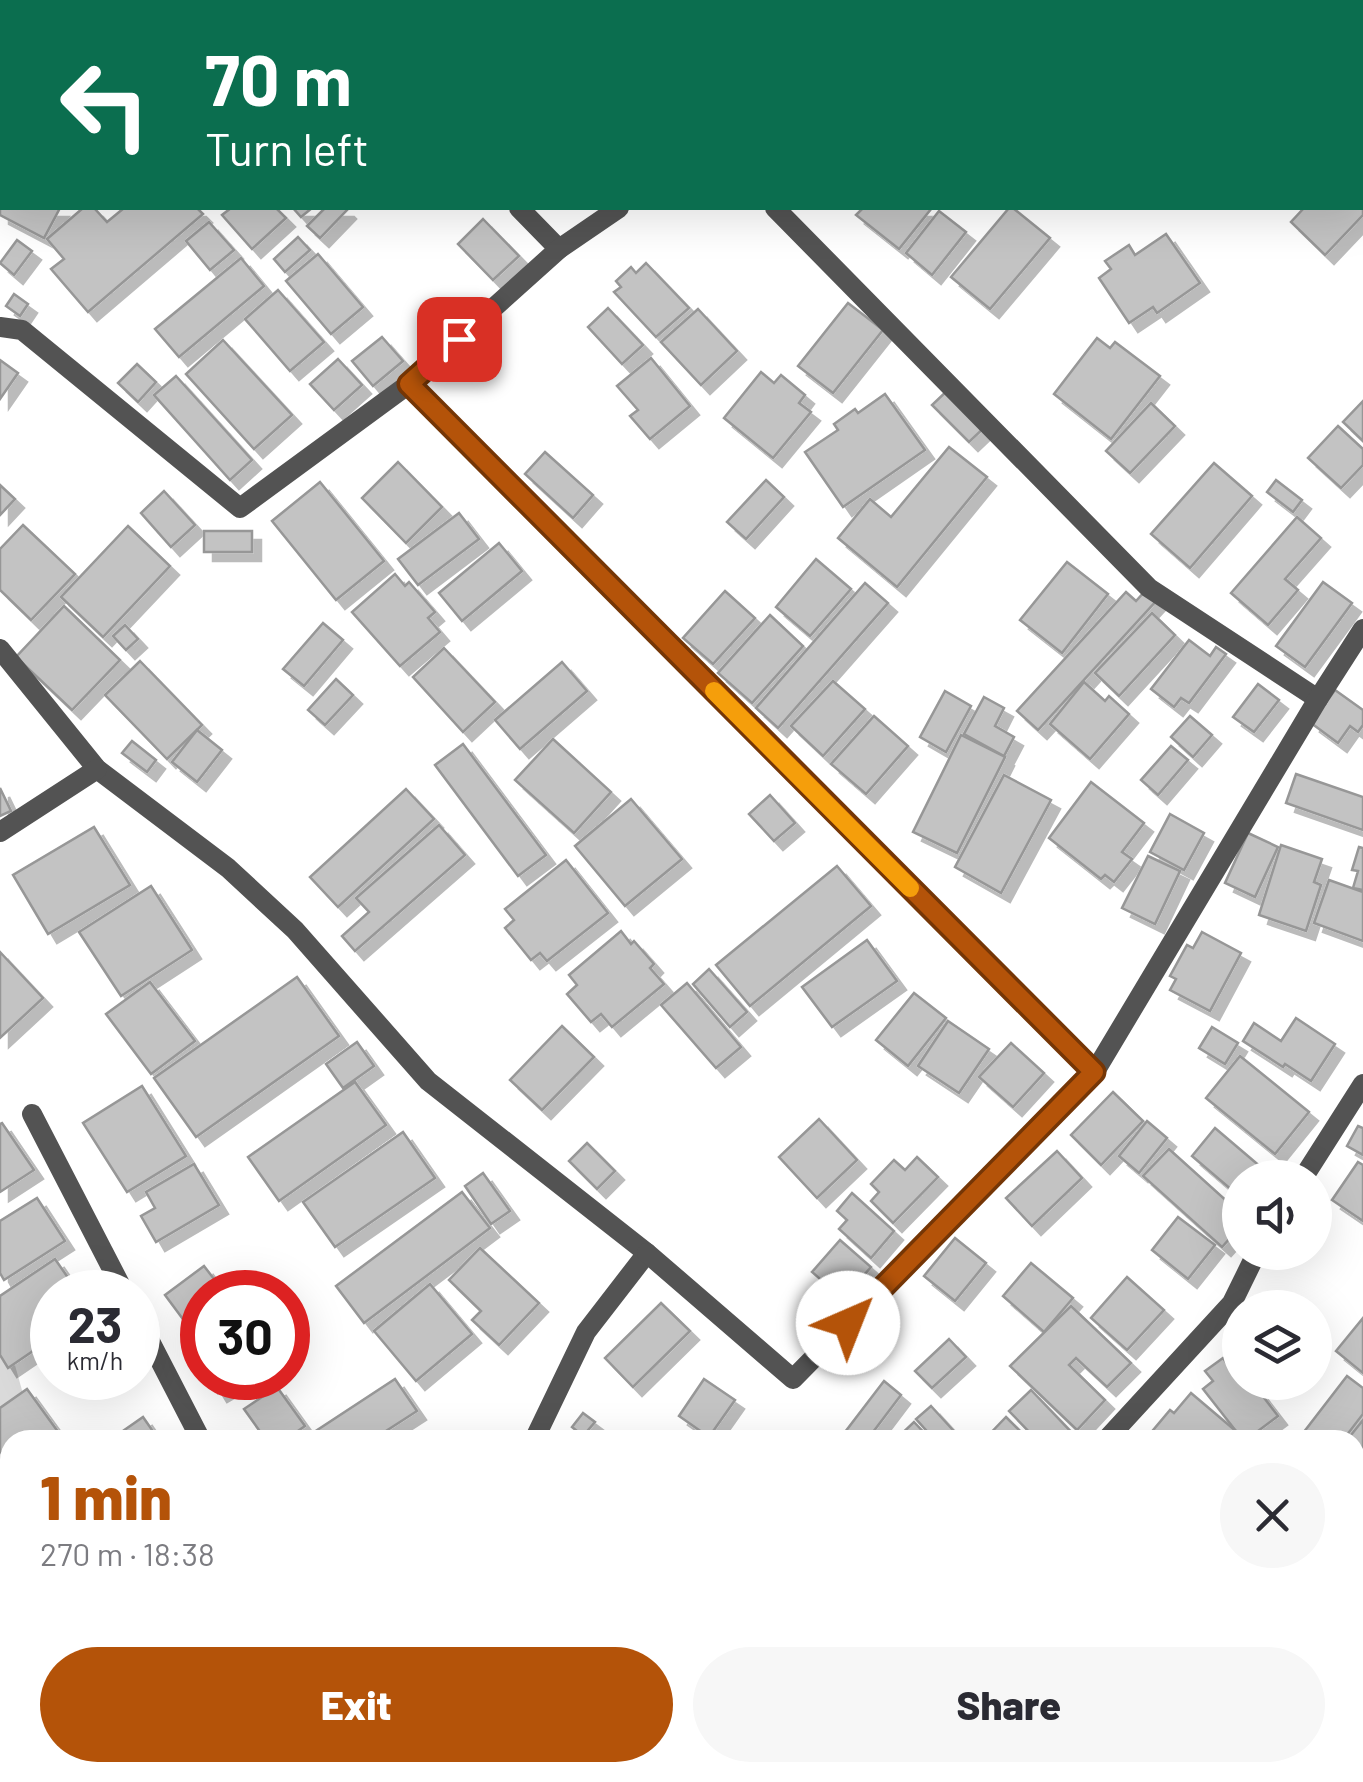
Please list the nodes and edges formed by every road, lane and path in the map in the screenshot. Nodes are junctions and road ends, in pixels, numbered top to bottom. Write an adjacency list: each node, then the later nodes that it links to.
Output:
1 (521, 210): 4 (street)
2 (615, 210): 4 (street)
3 (776, 210): 9 (street)
4 (559, 249): 6 (street)
5 (0, 327): 6 (street)
6 (409, 384): 12 (street)
7 (1363, 629): 9 (street)
8 (0, 649): 10 (street)
9 (1318, 698): 12 (street)
10 (97, 769): 11 (street); 16 (street)
11 (0, 832)
12 (1094, 1072): 16 (street)
13 (1363, 1084): 15 (street)
14 (32, 1114): 17 (street)
15 (1315, 1160)
16 (647, 1253): 21 (street)
17 (113, 1270)
18 (1248, 1270): 22 (street)
19 (160, 1361): 20 (street)
20 (196, 1430)
21 (539, 1430)
22 (1115, 1430)

